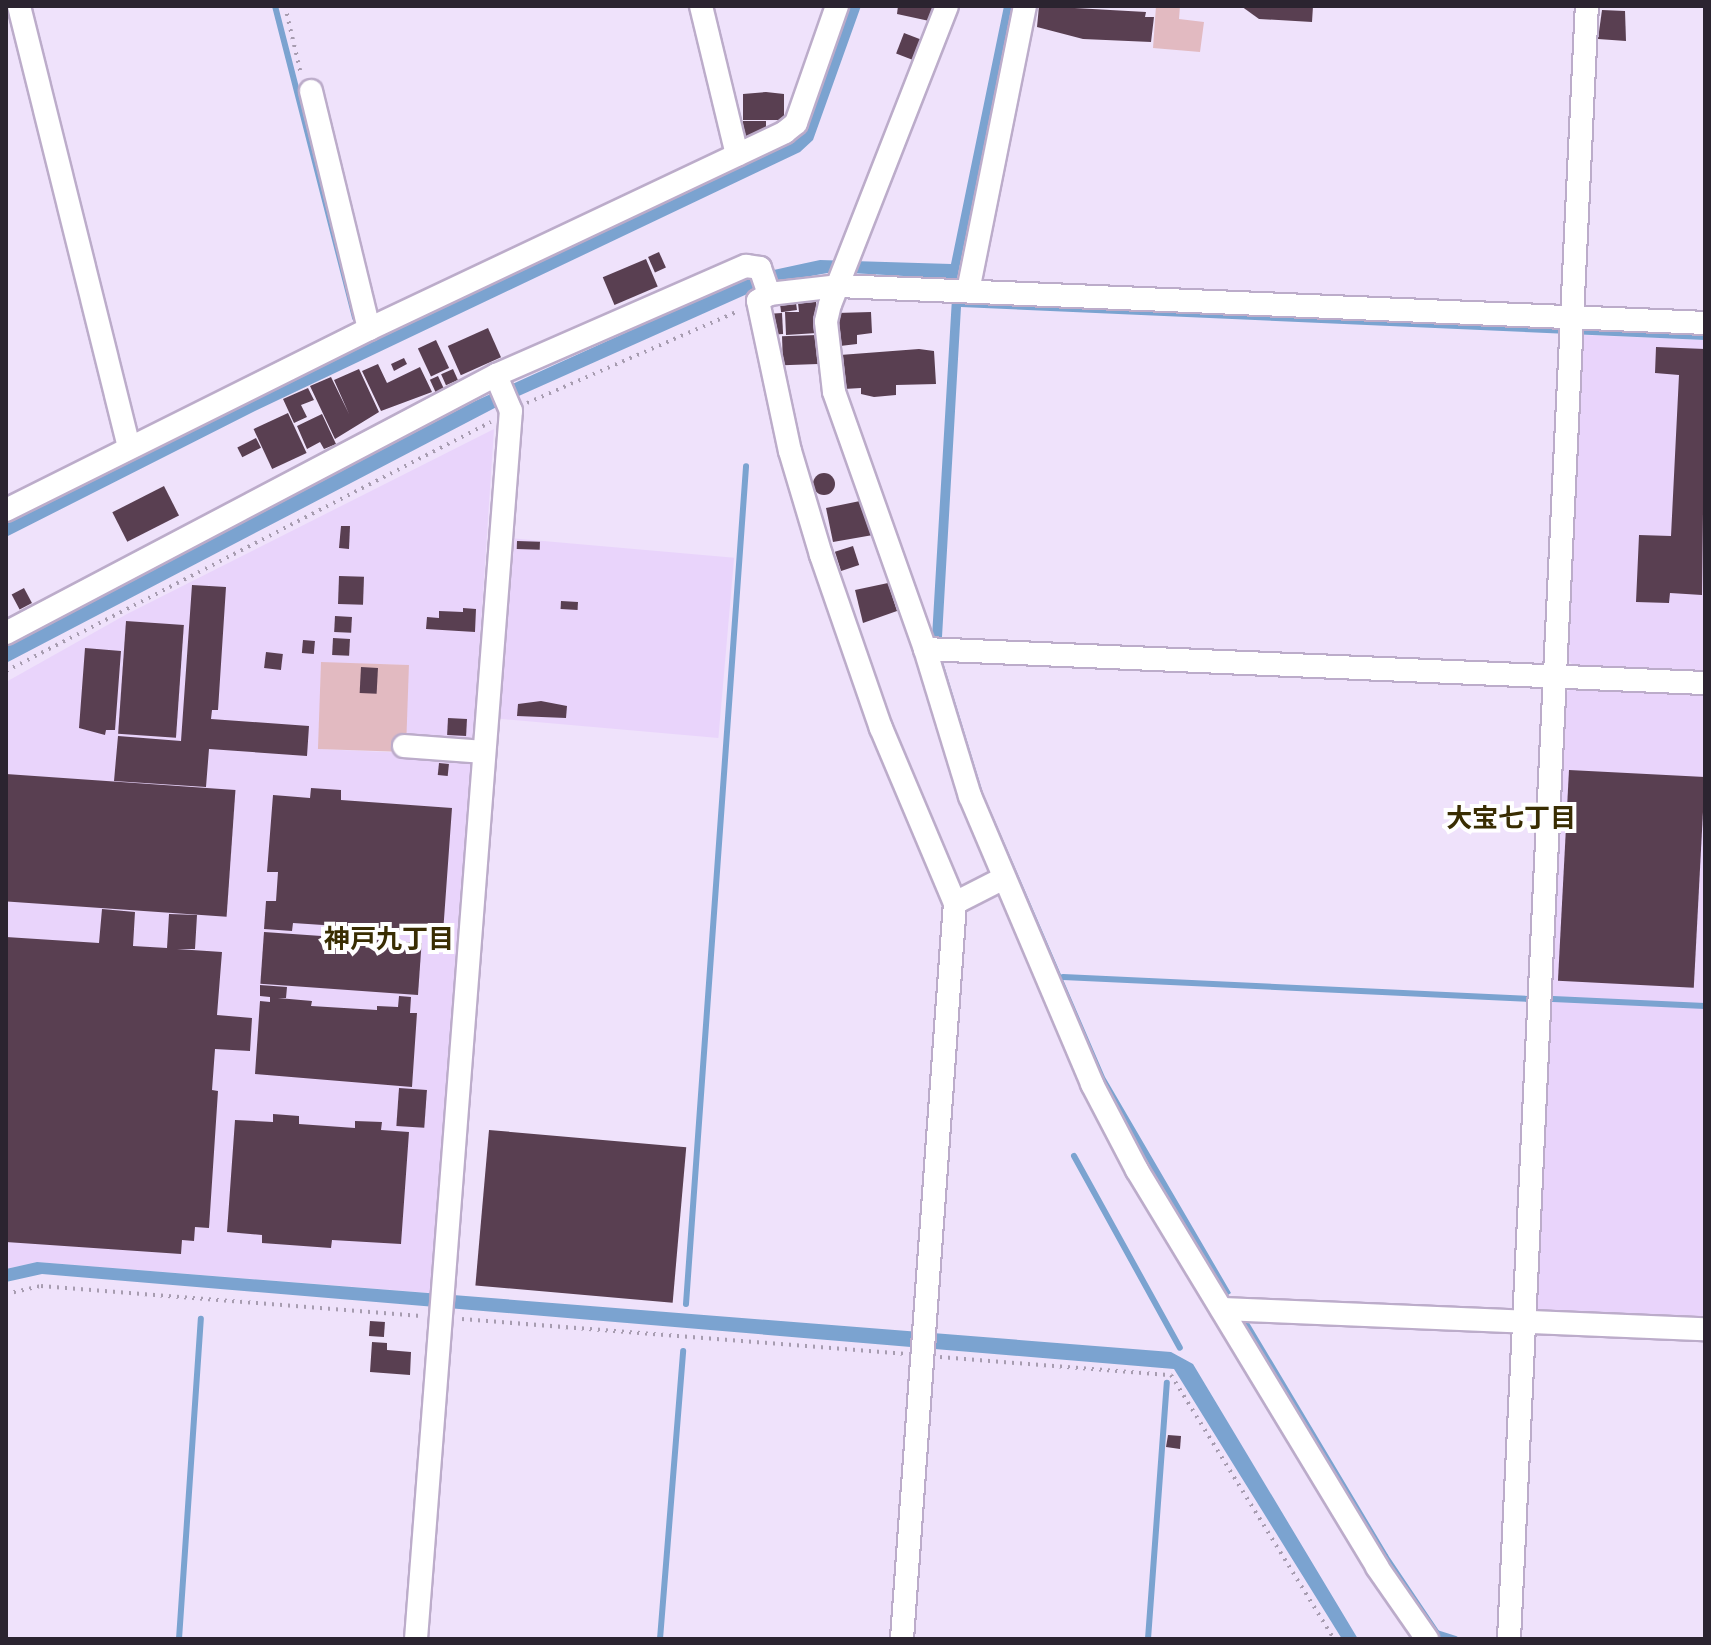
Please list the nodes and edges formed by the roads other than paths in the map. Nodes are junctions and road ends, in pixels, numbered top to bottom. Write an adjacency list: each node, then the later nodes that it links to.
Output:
1 (19, 6): 16 (street)
2 (701, 6): 8 (street)
3 (837, 6): 8 (street)
4 (947, 6): 9 (street)
5 (1025, 6): 10 (street)
6 (1587, 6): 13 (street)
7 (311, 91): 14 (street)
8 (737, 155): 14 (street)
9 (840, 283): 10 (street); 11 (street); 19 (street)
10 (968, 291): 13 (street)
11 (765, 295): 15 (street); 25 (street)
12 (1705, 323): 13 (street)
13 (1571, 327): 20 (street)
14 (369, 329): 16 (street)
15 (498, 380): 18 (street); 23 (street)
16 (129, 446): 17 (street)
17 (6, 510)
18 (6, 633)
19 (925, 649): 20 (street); 24 (street)
20 (1554, 678): 21 (street); 27 (street)
21 (1705, 683)
22 (404, 746): 23 (street)
23 (484, 752): 29 (street)
24 (1004, 878): 25 (street); 26 (street)
25 (955, 903): 30 (street)
26 (1222, 1309): 27 (street); 31 (street)
27 (1526, 1322): 28 (street); 32 (street)
28 (1705, 1329)
29 (416, 1639)
30 (902, 1639)
31 (1427, 1639)
32 (1509, 1639)

